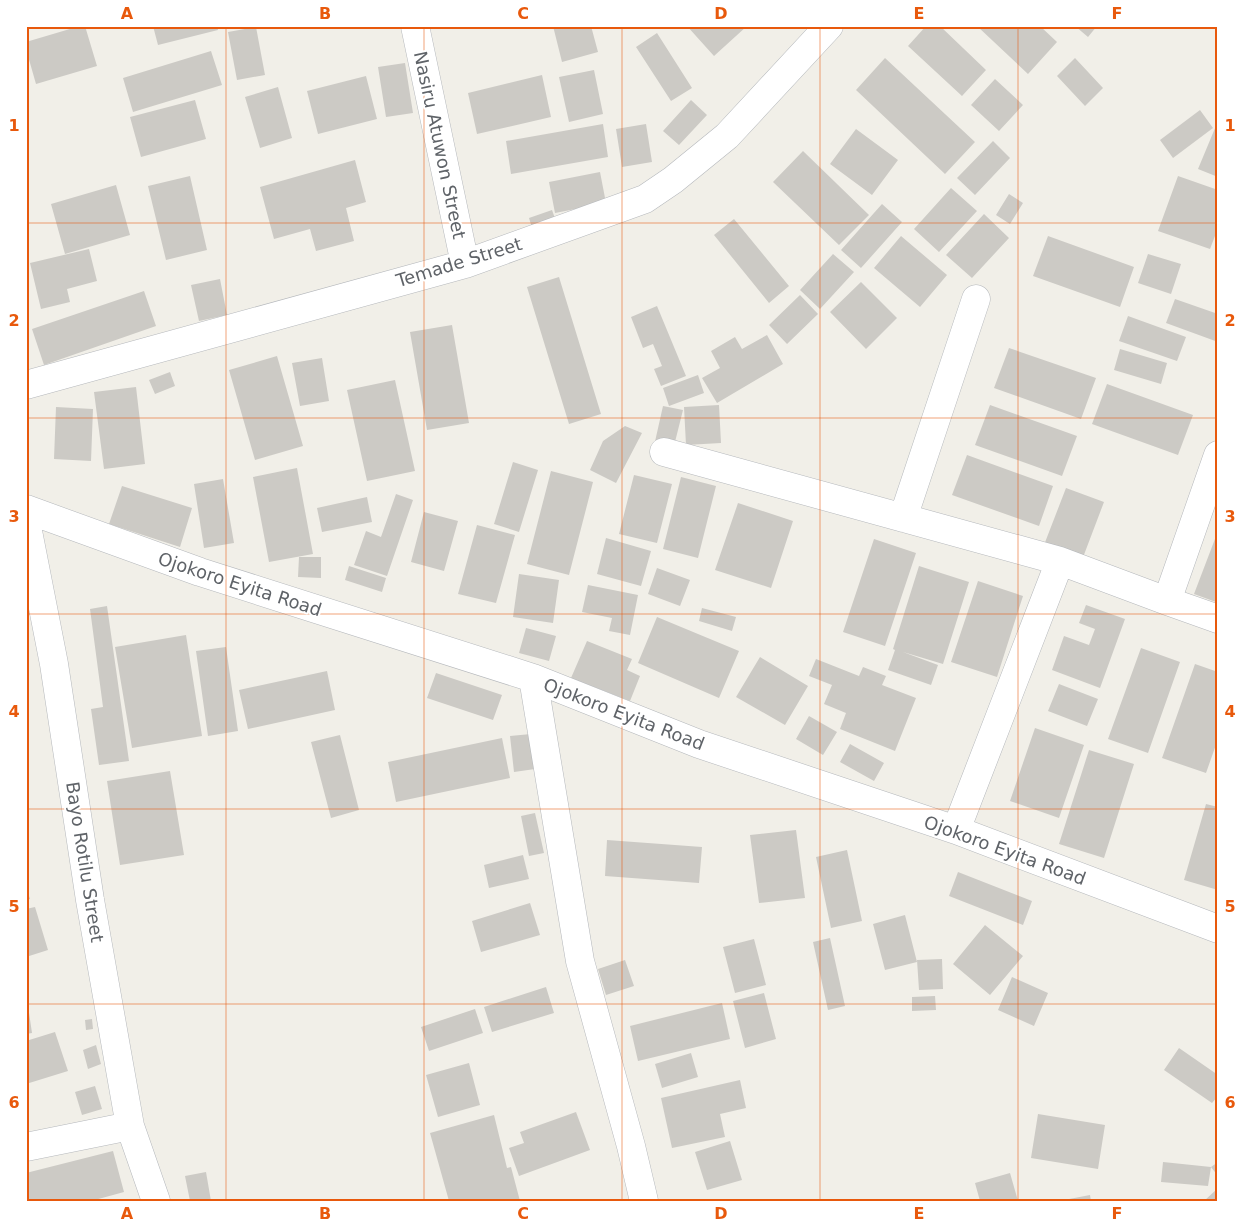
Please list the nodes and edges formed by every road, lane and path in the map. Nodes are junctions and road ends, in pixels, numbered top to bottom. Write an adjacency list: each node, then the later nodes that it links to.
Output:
1 (415, 26): 3 (street, Nasiru Atuwon Street)
2 (829, 26): 3 (street, Temade Street)
3 (465, 264): 5 (street, Temade Street)
4 (976, 299): 9 (street)
5 (26, 384)
6 (664, 452): 9 (street)
7 (1218, 455): 12 (street)
8 (26, 510): 14 (street, Ojokoro Eyita Road)
9 (903, 518): 11 (street)
10 (26, 521): 17 (street, Bayo Rotilu Street)
11 (1060, 561): 12 (street); 15 (street)
12 (1167, 601): 13 (street)
13 (1218, 619)
14 (533, 678): 15 (street, Ojokoro Eyita Road); 20 (street)
15 (956, 830): 16 (street, Ojokoro Eyita Road)
16 (1218, 929)
17 (130, 1126): 18 (street); 19 (street, Bayo Rotilu Street)
18 (26, 1146)
19 (156, 1201)
20 (644, 1201)

